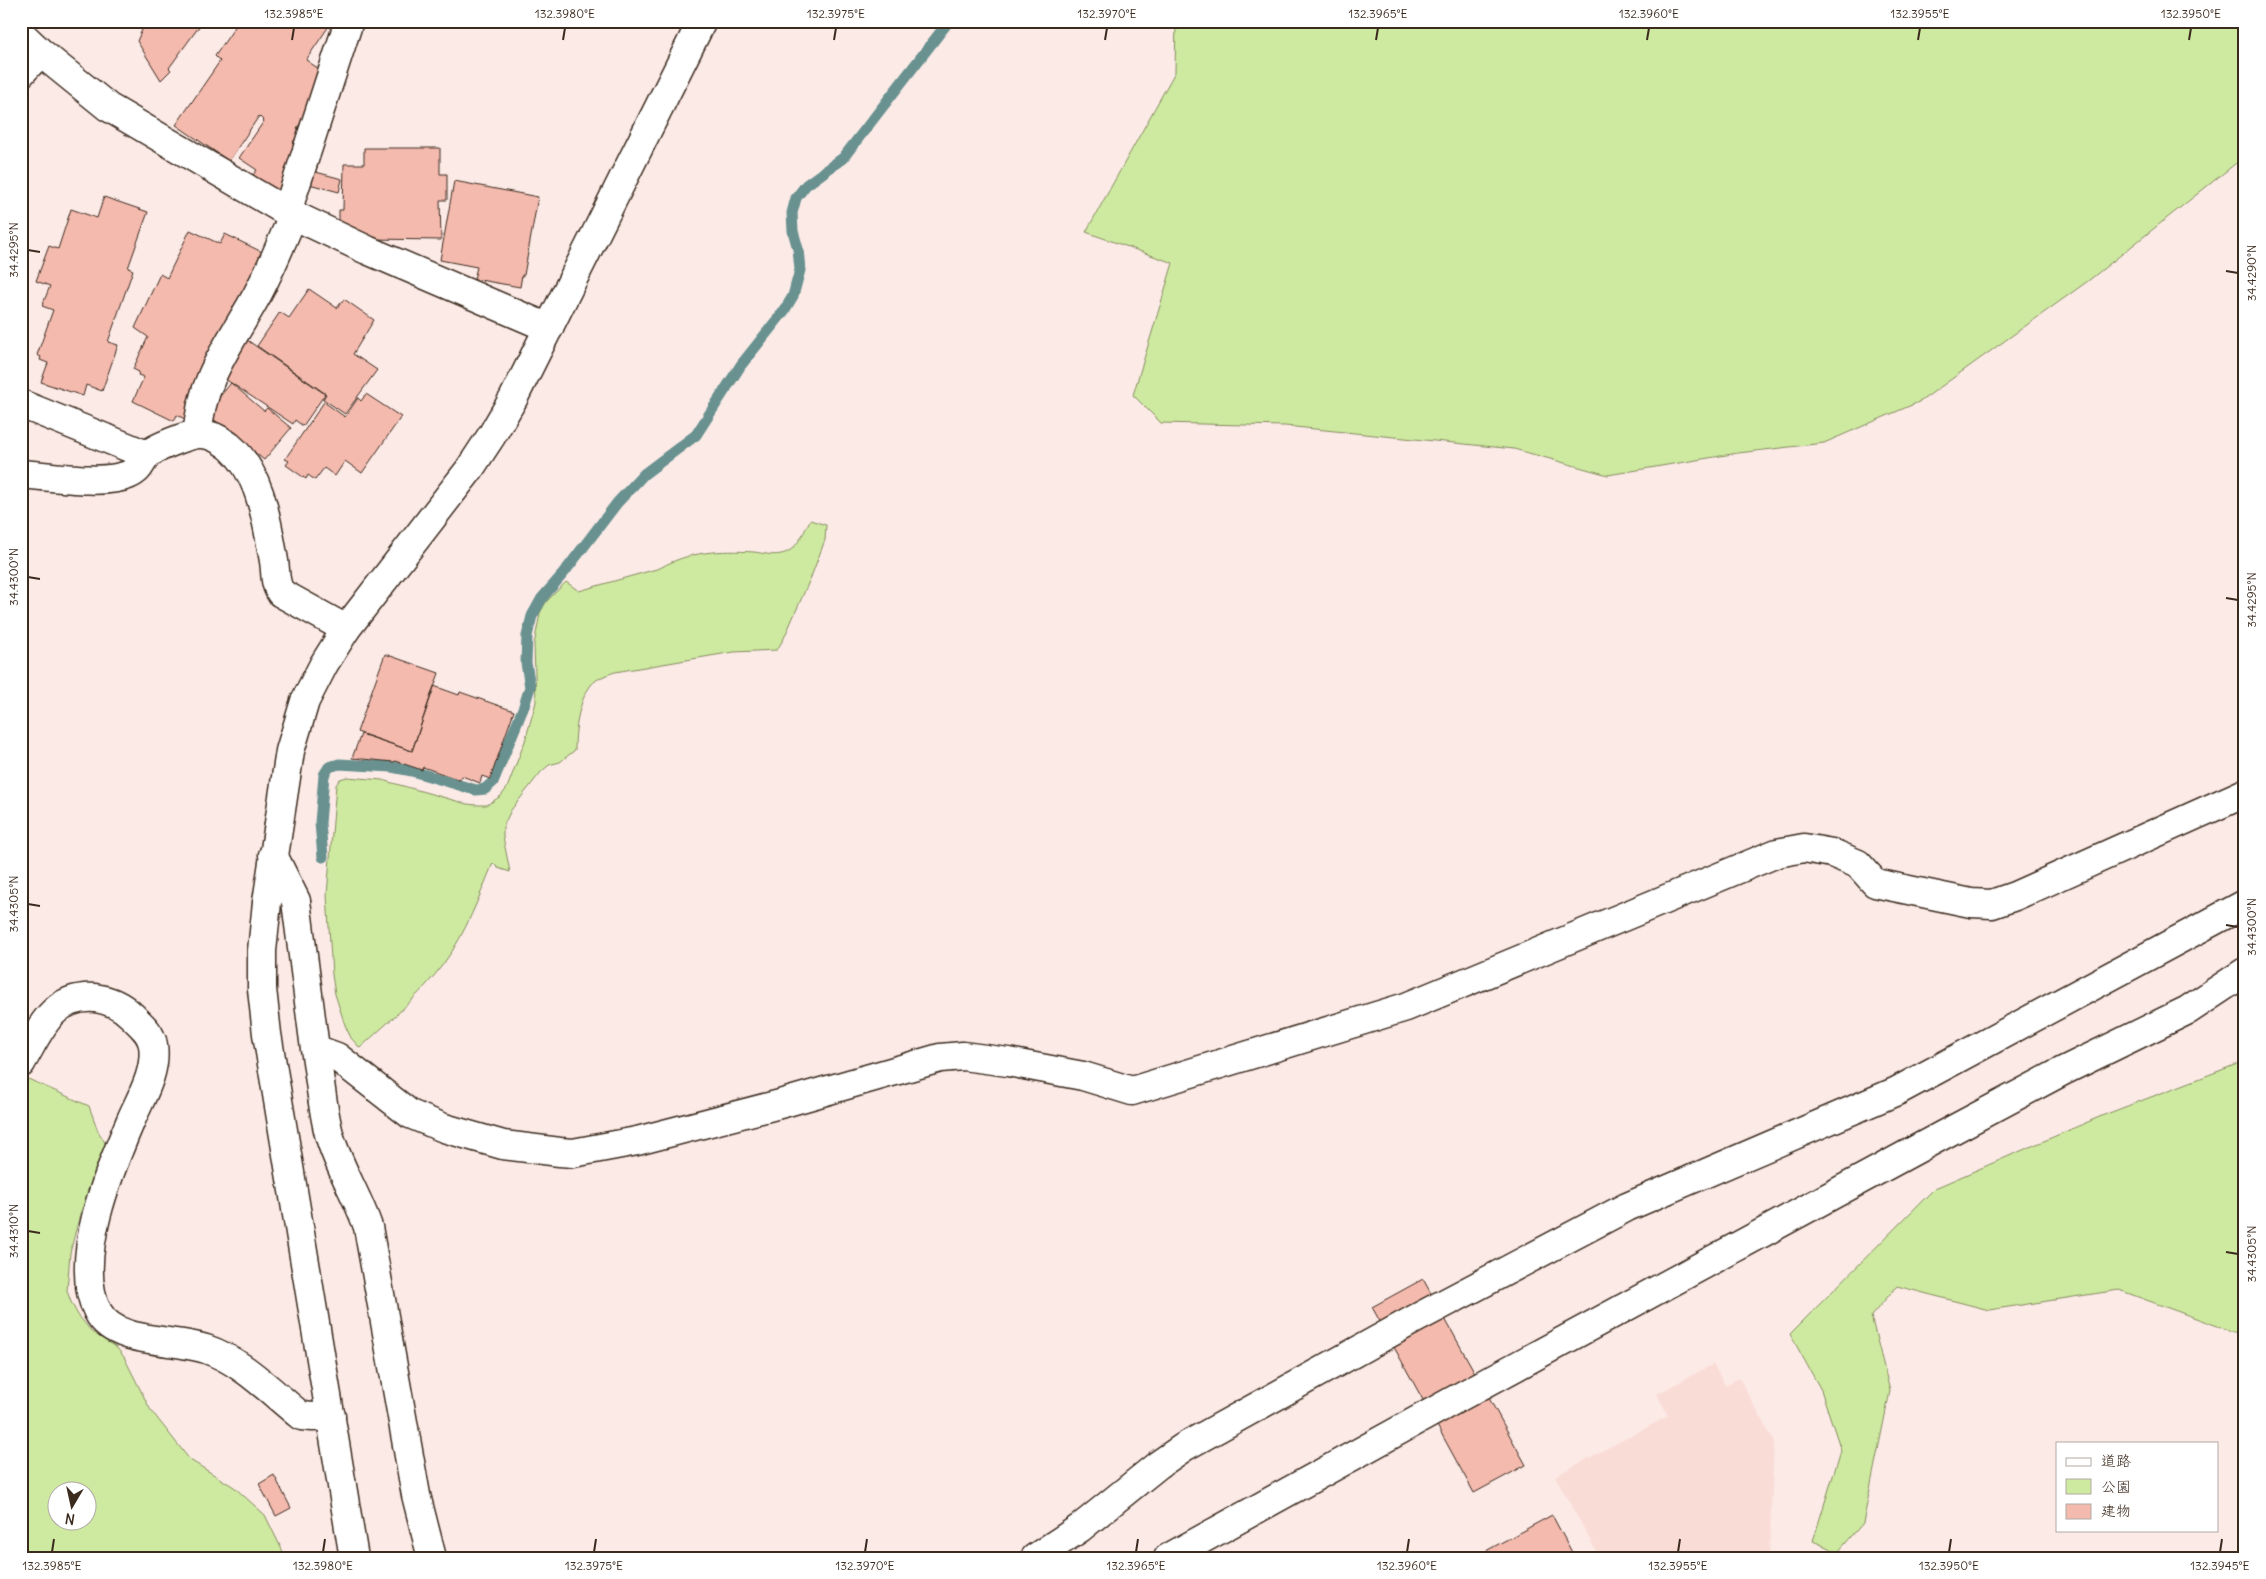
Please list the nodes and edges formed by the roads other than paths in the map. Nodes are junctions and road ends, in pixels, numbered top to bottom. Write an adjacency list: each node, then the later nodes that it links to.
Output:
1 (349, 21): 5 (main road)
2 (702, 21): 6 (main road)
3 (30, 43): 4 (main road); 5 (main road)
4 (21, 73)
5 (290, 213): 6 (main road); 8 (main road)
6 (549, 328): 11 (main road)
7 (21, 404): 9 (main road)
8 (198, 434): 9 (main road); 11 (main road)
9 (148, 455): 10 (main road)
10 (21, 474)
11 (346, 629): 13 (main road)
12 (2245, 793): 18 (main road)
13 (273, 855): 18 (main road); 20 (main road)
14 (2245, 904): 23 (main road)
15 (2245, 972): 17 (main road)
16 (2245, 996): 17 (main road)
17 (2188, 1010): 24 (main road)
18 (315, 1049): 22 (main road)
19 (21, 1063): 20 (main road)
20 (331, 1416): 21 (main road)
21 (354, 1558)
22 (432, 1558)
23 (1035, 1558)
24 (1168, 1558)

